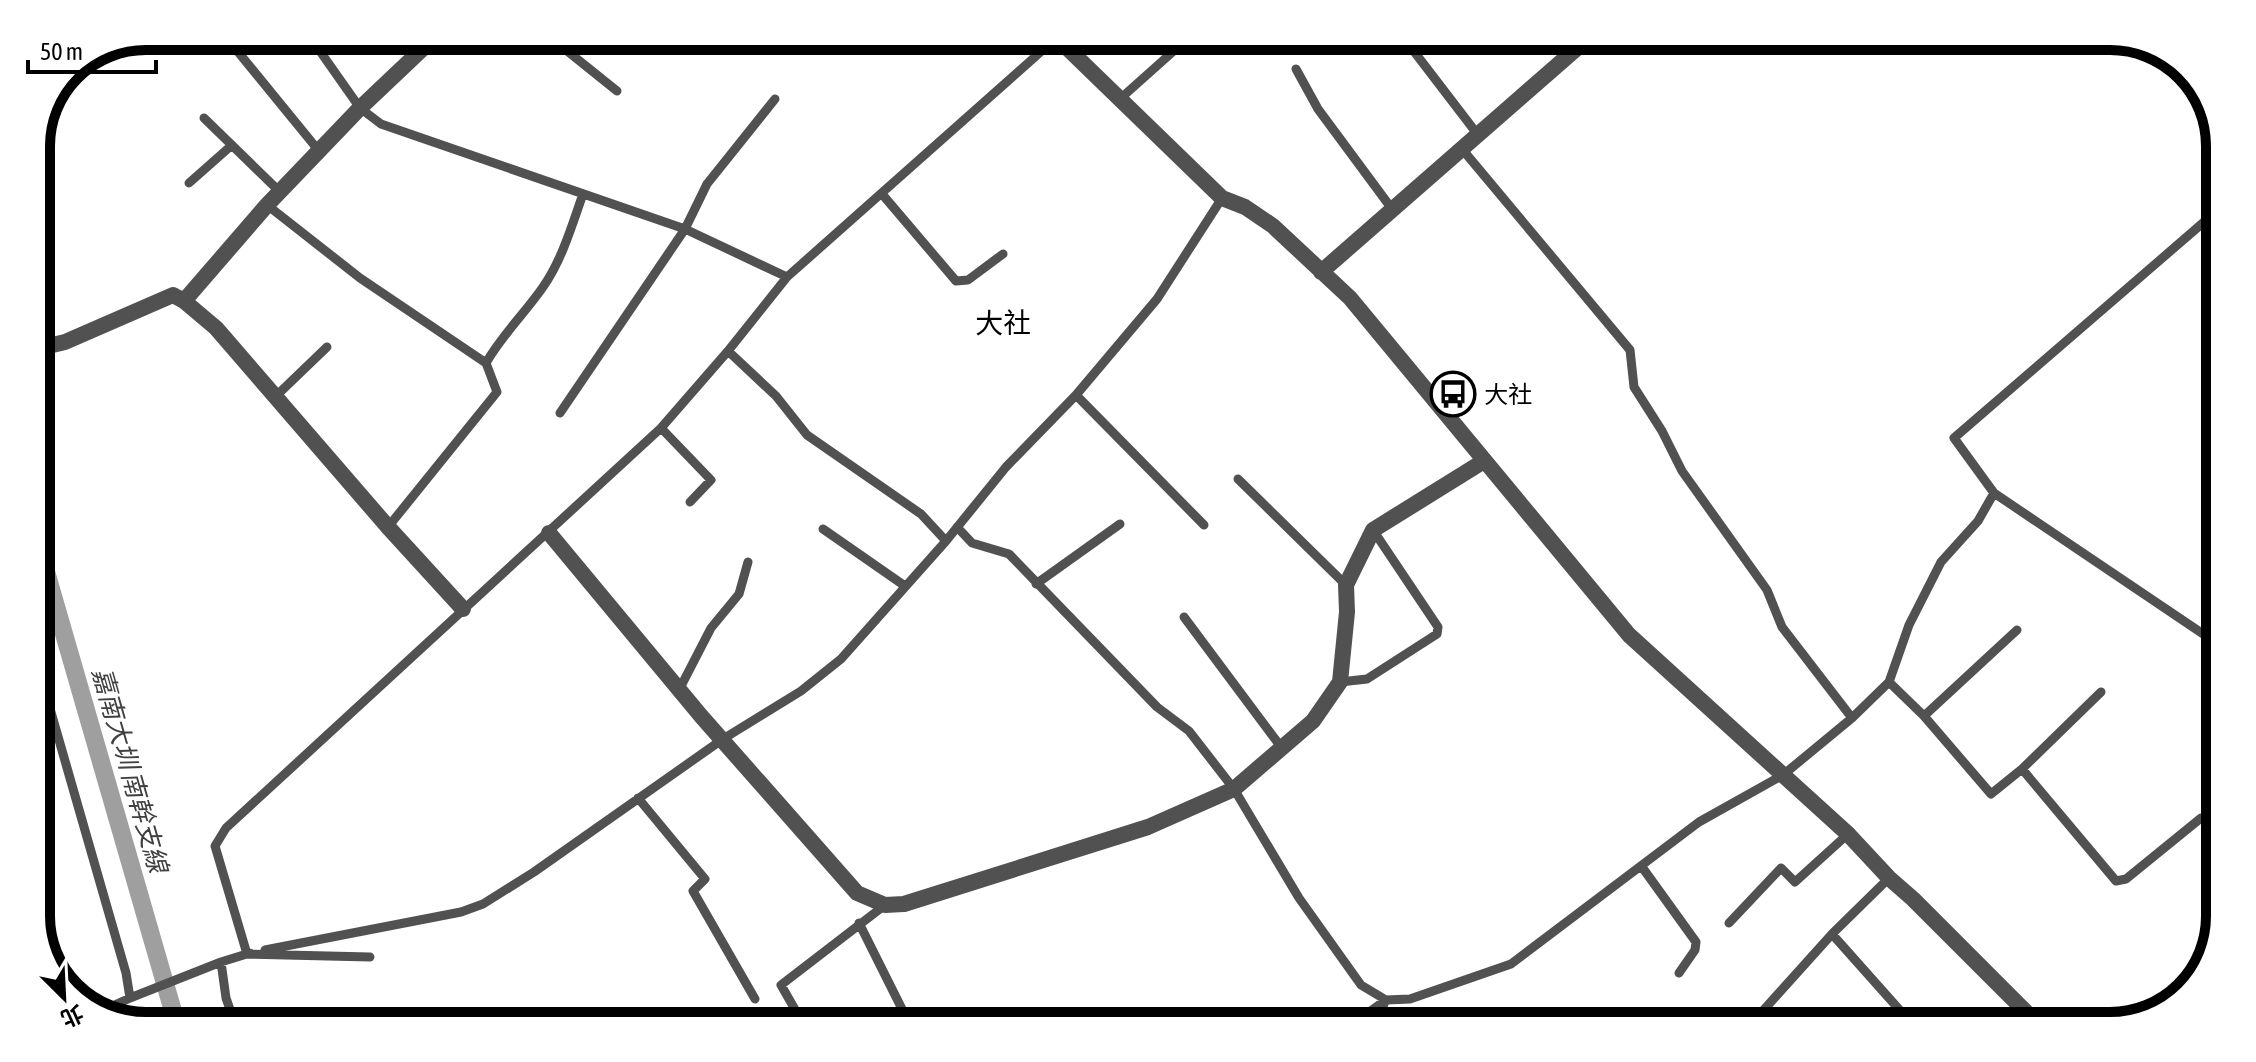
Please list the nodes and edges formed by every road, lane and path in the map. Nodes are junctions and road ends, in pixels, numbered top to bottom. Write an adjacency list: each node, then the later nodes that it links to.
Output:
1 (236, 50): 19 (lane)
2 (319, 50): 14 (lane)
3 (566, 50): 11 (lane)
4 (1045, 50): 23 (lane)
5 (1067, 50): 12 (street)
6 (1175, 50): 12 (lane)
7 (1413, 50): 16 (lane)
8 (1575, 50): 16 (street)
9 (422, 51): 14 (street)
10 (1296, 69): 26 (lane)
11 (617, 91)
12 (1121, 98): 24 (street)
13 (775, 99): 28 (lane)
14 (360, 108): 19 (street); 22 (lane)
15 (204, 118): 17 (lane)
16 (1478, 135): 18 (street)
17 (232, 145): 20 (lane); 21 (lane)
18 (1462, 149): 26 (street); 67 (lane)
19 (319, 151): 21 (street)
20 (189, 183)
21 (280, 192): 25 (street)
22 (583, 194): 28 (lane); 36 (lane)
23 (882, 194): 29 (lane); 31 (lane)
24 (1222, 198): 30 (street); 37 (lane)
25 (267, 205): 32 (street); 36 (lane)
26 (1392, 209): 30 (street)
27 (2206, 220): 43 (lane)
28 (685, 229): 31 (lane); 39 (lane)
29 (1003, 254)
30 (1321, 272): 41 (street)
31 (787, 277): 35 (lane)
32 (184, 301): 33 (street); 38 (street)
33 (50, 346)
34 (327, 347): 38 (lane)
35 (728, 351): 40 (lane); 52 (lane)
36 (486, 363): 47 (lane)
37 (1076, 395): 46 (lane); 48 (lane)
38 (275, 397): 47 (street)
39 (560, 413)
40 (661, 428): 44 (lane); 51 (lane)
41 (1484, 461): 50 (street); 71 (street)
42 (1238, 479): 55 (lane)
43 (1994, 493): 60 (lane); 62 (lane)
44 (690, 502)
45 (1120, 524): 54 (lane)
46 (1204, 525)
47 (388, 527): 57 (street)
48 (957, 527): 52 (lane); 54 (lane)
49 (823, 529): 56 (lane)
50 (1373, 530): 55 (street); 61 (lane)
51 (549, 533): 57 (lane); 63 (street)
52 (946, 541): 56 (lane)
53 (748, 562): 63 (lane)
54 (1036, 584): 72 (lane)
55 (1346, 585): 61 (street)
56 (905, 586): 68 (lane)
57 (463, 609): 82 (lane)
58 (1184, 617): 69 (lane)
59 (2017, 630): 66 (lane)
60 (2206, 636)
61 (1340, 682): 69 (street)
62 (1889, 682): 66 (lane); 67 (lane)
63 (679, 690): 68 (street)
64 (2101, 692): 70 (lane)
65 (50, 709): 86 (lane)
66 (1924, 716): 70 (lane)
67 (1852, 718): 71 (lane)
68 (723, 739): 73 (lane); 78 (street)
69 (1281, 747): 72 (street)
70 (2022, 769): 74 (lane)
71 (1783, 775): 75 (street); 76 (lane)
72 (1234, 789): 78 (street); 88 (lane)
73 (638, 798): 82 (lane); 87 (lane)
74 (2201, 818)
75 (1848, 834): 77 (street); 80 (lane)
76 (1642, 867): 85 (lane); 88 (lane)
77 (1889, 878): 81 (lane); 97 (street)
78 (885, 905): 79 (lane)
79 (859, 923): 91 (lane); 92 (lane)
80 (1729, 923)
81 (1832, 934): 95 (lane); 96 (lane)
82 (247, 954): 83 (lane); 84 (lane)
83 (370, 957)
84 (221, 962): 86 (lane); 90 (lane)
85 (1679, 973)
86 (130, 998): 89 (lane)
87 (755, 999)
88 (1386, 1000): 93 (lane); 94 (lane)
89 (112, 1006)
90 (231, 1012)
91 (796, 1012)
92 (904, 1012)
93 (1369, 1012)
94 (1380, 1012)
95 (1762, 1012)
96 (1901, 1012)
97 (2026, 1012)

